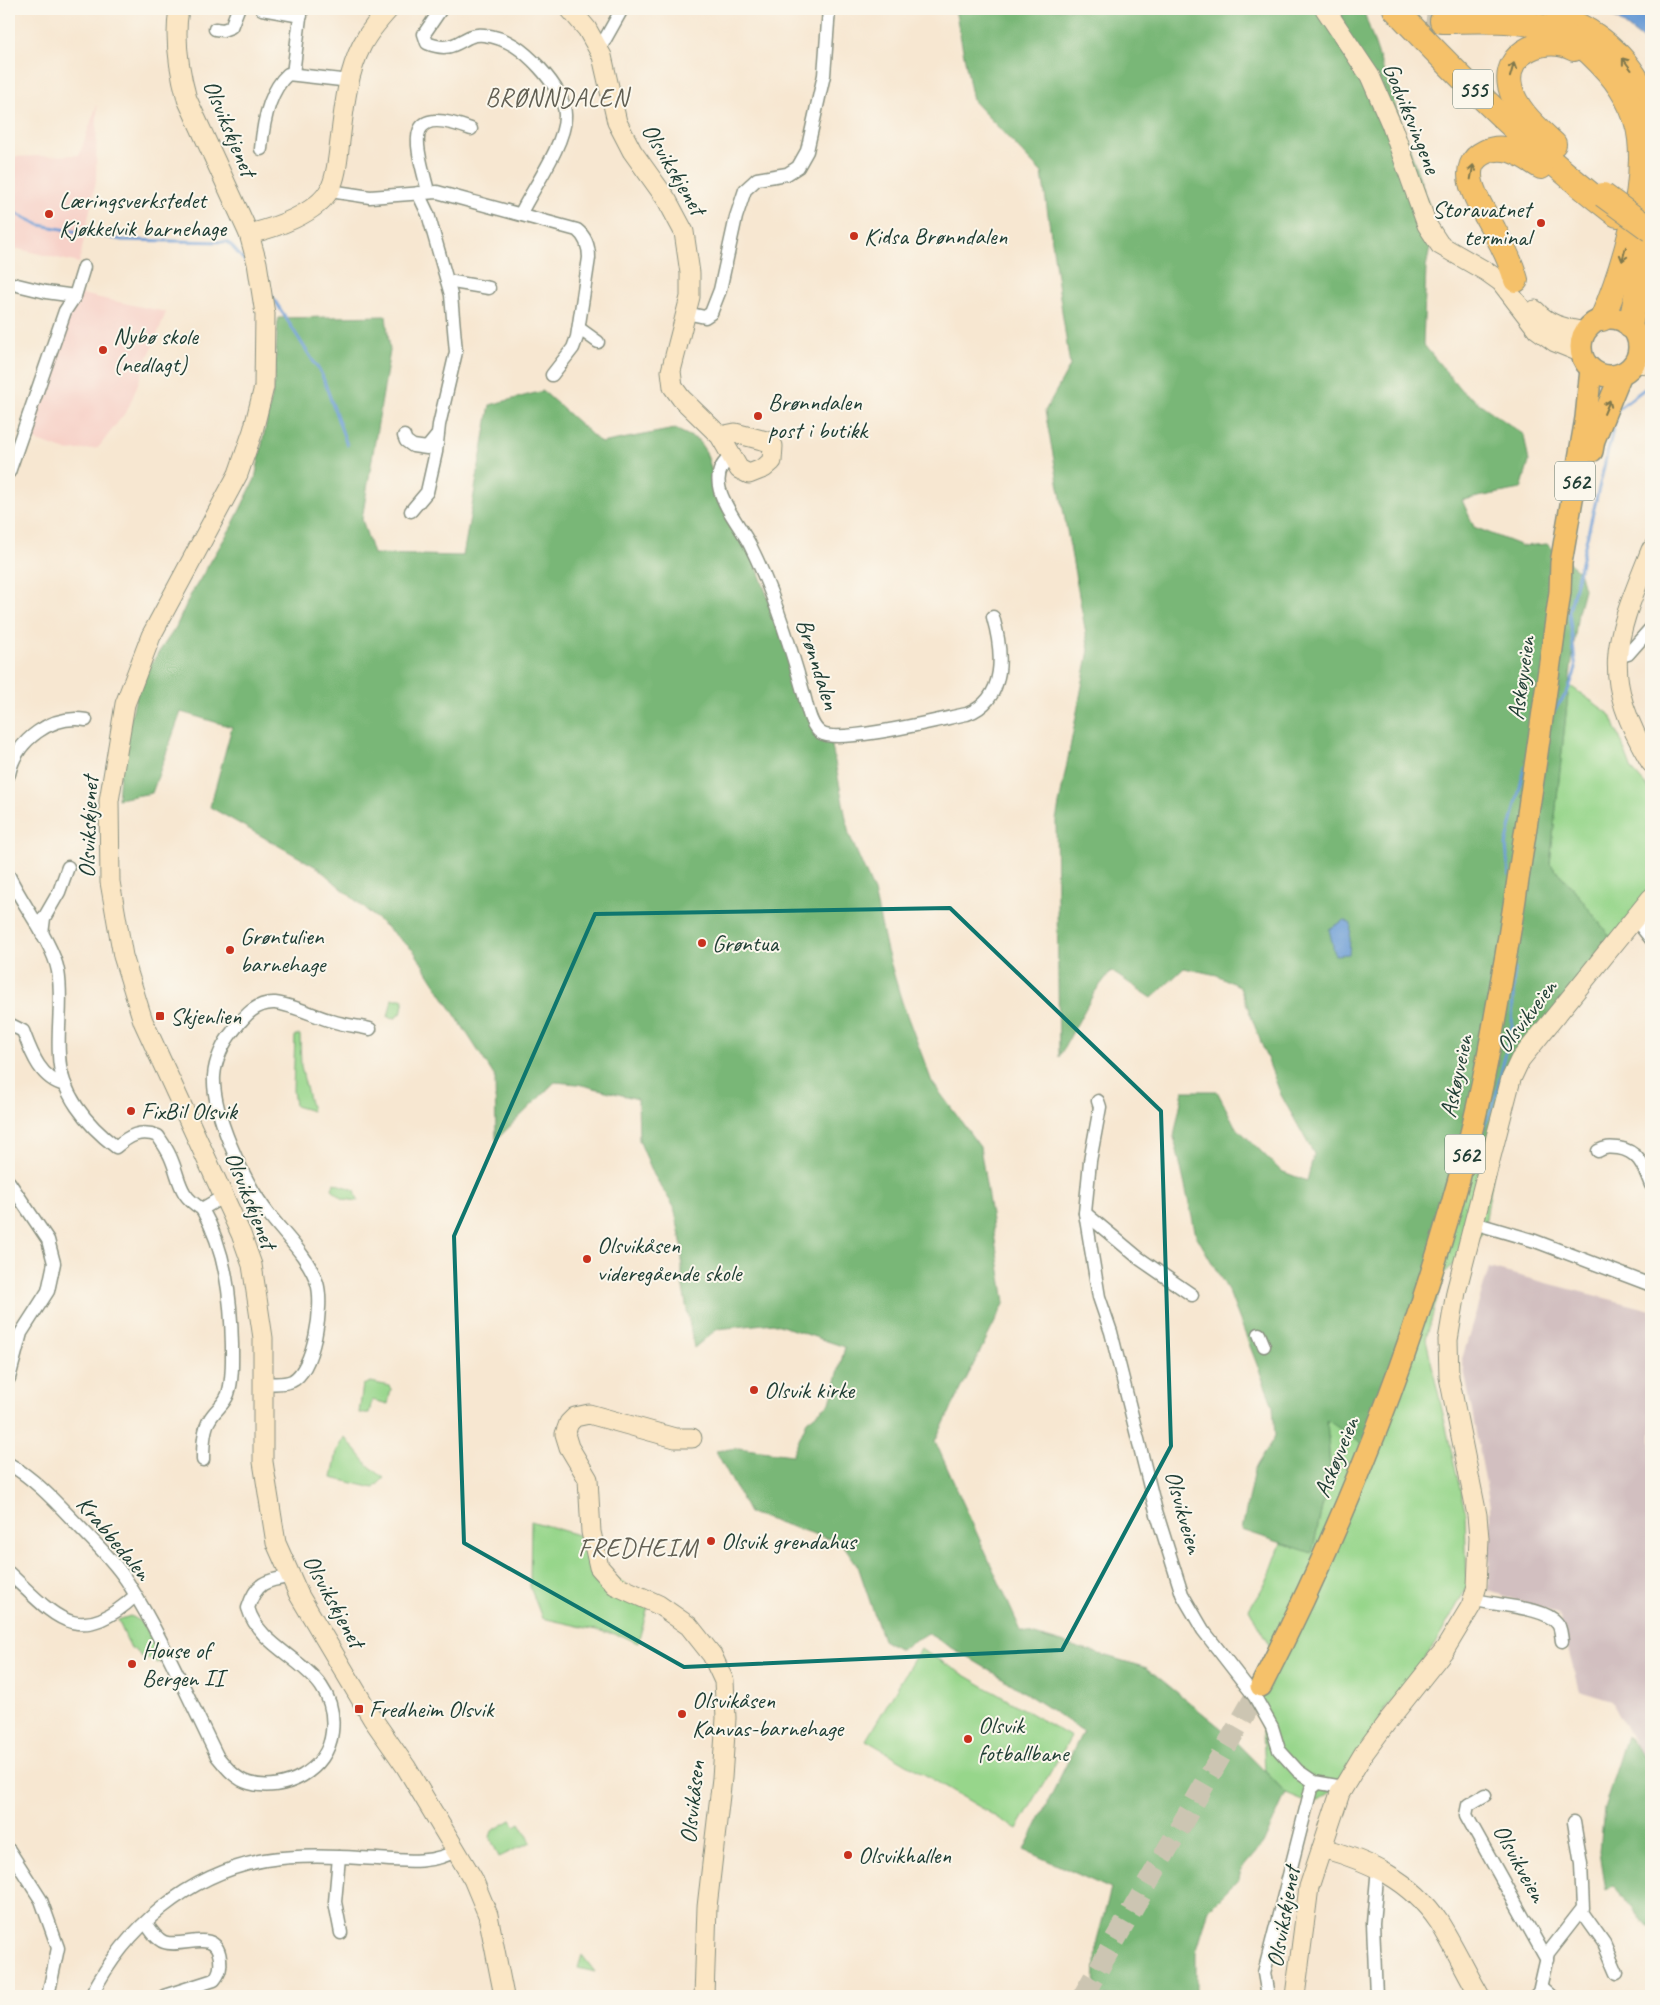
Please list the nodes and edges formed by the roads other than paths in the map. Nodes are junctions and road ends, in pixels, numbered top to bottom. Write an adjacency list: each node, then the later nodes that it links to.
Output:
1 (179, 9): 29 (main road, Olsvikskjenet)
2 (238, 9): 15 (street)
3 (262, 9): 13 (street)
4 (389, 9): 19 (main road)
5 (441, 9): 26 (street)
6 (570, 9): 16 (main road, Olsvikskjenet)
7 (622, 9): 16 (street)
8 (829, 9): 38 (street)
9 (1324, 9): 31 (main road, Godviksvingene)
10 (1396, 9): 23 (highway, 555)
11 (1412, 9): 23 (highway, 555)
12 (1531, 9): 20 (highway, one-way to 12)
13 (301, 12): 18 (street)
14 (1442, 21): 17 (highway, 555)
15 (215, 29)
16 (599, 50): 38 (main road, Olsvikskjenet)
17 (1606, 68): 23 (highway, 555, one-way to 17); 39 (highway, 555, one-way to 39)
18 (293, 74): 19 (street); 22 (street)
19 (350, 81): 24 (main road)
20 (1651, 107)
21 (472, 129): 25 (street)
22 (261, 149)
23 (1557, 162): 28 (highway, 555, bridge); 30 (highway, 555); 33 (highway, 555, one-way to 23)
24 (330, 191): 25 (street); 29 (main road)
25 (423, 192): 26 (street); 34 (street)
26 (521, 213): 40 (street)
27 (1651, 224): 41 (highway)
28 (1651, 230)
29 (248, 234): 73 (main road, Olsvikskjenet)
30 (1651, 238)
31 (1439, 251): 33 (main road); 43 (main road, Godviksvingene)
32 (84, 267): 37 (street)
33 (1516, 280): 39 (main road)
34 (447, 281): 36 (street); 48 (street)
35 (9, 283): 37 (street)
36 (489, 288)
37 (75, 296): 50 (street)
38 (686, 313): 47 (main road, Olsvikskjenet)
39 (1594, 326): 41 (main road); 43 (main road, 562)
40 (580, 329): 42 (street); 45 (street)
41 (1640, 337): 44 (main road, 562)
42 (598, 342)
43 (1586, 361): 44 (main road); 53 (main road, Askøyveien / 562)
44 (1636, 367): 53 (main road, Askøyveien / 562, one-way to 44)
45 (552, 375)
46 (404, 436): 48 (street)
47 (720, 436): 49 (main road, Olsvikskjenet); 49 (main road, Olsvikskjenet)
48 (436, 437): 51 (street)
49 (732, 456): 54 (street, Brønndalen)
50 (9, 472)
51 (411, 511)
52 (1651, 550): 56 (main road)
53 (1560, 592): 91 (main road, Askøyveien / 562)
54 (994, 618)
55 (1651, 628): 56 (street)
56 (1617, 657): 58 (main road)
57 (86, 720): 59 (street)
58 (1651, 763)
59 (9, 774)
60 (68, 867): 64 (street)
61 (9, 876): 64 (street)
62 (1651, 898): 63 (main road, Olsvikveien)
63 (1638, 915): 65 (street); 76 (main road, Olsvikveien)
64 (42, 934): 68 (street)
65 (1651, 939)
66 (9, 1024): 68 (street)
67 (370, 1029): 82 (street)
68 (65, 1085): 74 (street)
69 (1098, 1101): 75 (street, Olsvikveien)
70 (1598, 1151): 72 (street)
71 (9, 1182): 81 (street)
72 (1651, 1185)
73 (224, 1196): 74 (street); 82 (main road, Olsvikskjenet)
74 (202, 1209): 84 (street)
75 (1085, 1213): 78 (street); 92 (street, Olsvikveien)
76 (1474, 1223): 77 (street); 89 (main road, Olsvikveien)
77 (1651, 1286)
78 (1192, 1295)
79 (1259, 1334): 80 (street)
80 (1264, 1346)
81 (9, 1378)
82 (262, 1383): 87 (main road, Olsvikskjenet)
83 (692, 1438): 111 (main road, Olsvikåsen)
84 (203, 1460)
85 (9, 1464): 88 (street, Krabbedalen)
86 (9, 1573): 88 (street)
87 (290, 1577): 88 (street, Krabbedalen); 98 (main road, Olsvikskjenet)
88 (135, 1596)
89 (1473, 1599): 90 (street); 93 (main road, Olsvikveien)
90 (1562, 1642)
91 (1261, 1686)
92 (1318, 1783): 93 (street, Olsvikveien); 112 (street)
93 (1343, 1787): 96 (main road, Olsvikveien)
94 (1485, 1794): 104 (street, Olsvikveien)
95 (1574, 1822): 101 (street, Olsvikveien)
96 (1322, 1848): 100 (main road); 113 (main road, Olsvikskjenet)
97 (9, 1850): 107 (street)
98 (457, 1850): 99 (street); 110 (main road, Olsvikskjenet)
99 (339, 1857): 102 (street); 103 (street)
100 (1378, 1867): 114 (street); 115 (main road)
101 (1582, 1912): 104 (street, Olsvikveien); 105 (street, Olsvikveien)
102 (146, 1922): 108 (street); 109 (street)
103 (340, 1933)
104 (1547, 1960): 106 (street, Olsvikveien)
105 (1617, 1973)
106 (1538, 1992): 116 (street, Olsvikveien)
107 (48, 1996)
108 (91, 1996)
109 (164, 1996)
110 (504, 1996)
111 (704, 1996)
112 (1268, 1996)
113 (1295, 1996)
114 (1376, 1996)
115 (1480, 1996)
116 (1551, 1996)

